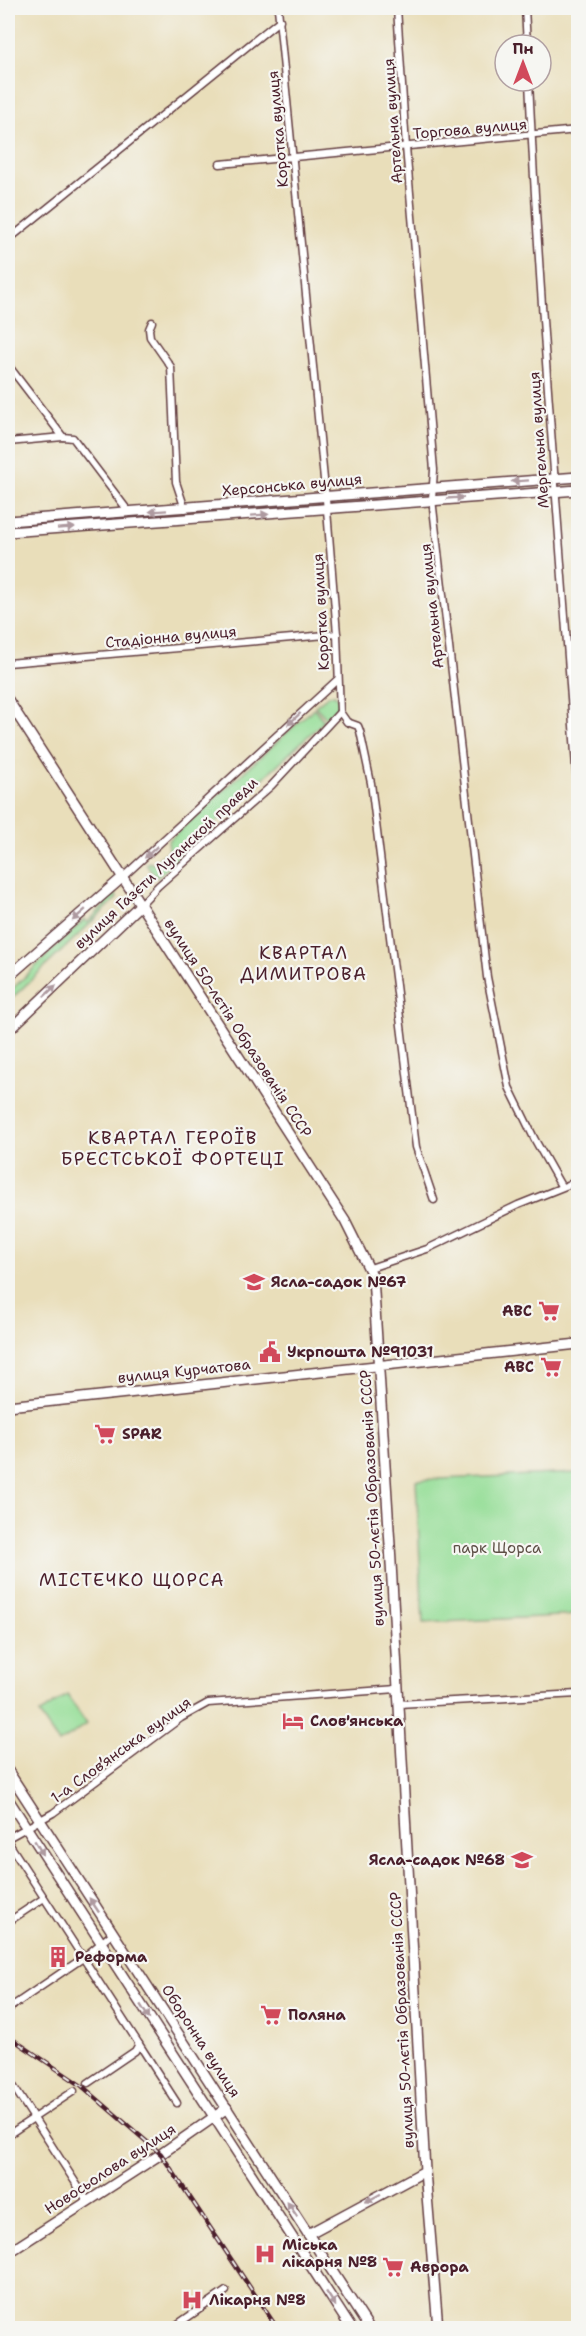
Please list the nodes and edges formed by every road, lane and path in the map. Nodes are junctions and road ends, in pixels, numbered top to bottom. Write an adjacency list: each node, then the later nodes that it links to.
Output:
1 (279, 8): 4 (street, Коротка вулиця)
2 (397, 8): 9 (street, Артельна вулиця)
3 (525, 8): 5 (street)
4 (280, 20): 10 (street, Коротка вулиця); 12 (street)
5 (526, 33)
6 (529, 93): 8 (street, Мергельна вулиця)
7 (579, 130): 8 (street, Торгова вулиця)
8 (531, 136): 9 (street, Торгова вулиця); 18 (street, Мергельна вулиця)
9 (406, 147): 10 (street, Торгова вулиця); 19 (street, Артельна вулиця)
10 (293, 158): 11 (street, Торгова вулиця); 22 (street, Коротка вулиця)
11 (220, 164)
12 (8, 240)
13 (152, 322): 24 (street)
14 (8, 365): 15 (street)
15 (63, 437): 16 (street); 26 (street)
16 (8, 442)
17 (579, 477): 18 (street, Херсонська вулиця)
18 (553, 479): 19 (street, Херсонська вулиця, one-way to 19); 21 (street, Мергельна вулиця)
19 (433, 488): 22 (street, Херсонська вулиця); 23 (street, Артельна вулиця)
20 (579, 490): 21 (street, Херсонська вулиця)
21 (554, 493): 23 (street, Херсонська вулиця, one-way to 21); 34 (street, Мергельна вулиця)
22 (325, 497): 24 (street, Херсонська вулиця); 25 (street, Коротка вулиця)
23 (432, 499): 25 (street, Херсонська вулиця); 41 (street, Артельна вулиця)
24 (185, 508): 26 (street, Херсонська вулиця, one-way to 26)
25 (327, 510): 28 (street, Херсонська вулиця, one-way to 25); 29 (street, Коротка вулиця)
26 (129, 513): 27 (street, Херсонська вулиця)
27 (8, 521)
28 (8, 532)
29 (337, 634): 30 (street, Стадіонна вулиця); 31 (street, Коротка вулиця)
30 (8, 663)
31 (337, 680): 33 (street, Коротка вулиця); 36 (street, вулиця Газєти Луганской правди, one-way to 36)
32 (8, 700): 36 (street, вулиця 50-лєтія Образованія СССР)
33 (339, 712): 37 (street, вулиця Газєти Луганской правди); 42 (street)
34 (576, 718): 35 (street, Мергельна вулиця)
35 (579, 798)
36 (123, 877): 37 (street, вулиця 50-лєтія Образованія СССР); 38 (street, вулиця Газєти Луганской правди, one-way to 38)
37 (141, 904): 39 (street, вулиця Газєти Луганской правди, one-way to 37); 43 (street, вулиця 50-лєтія Образованія СССР)
38 (8, 976)
39 (8, 1031)
40 (579, 1180): 41 (street)
41 (561, 1186): 43 (street)
42 (434, 1200)
43 (370, 1268): 45 (street, вулиця 50-лєтія Образованія СССР)
44 (579, 1344): 45 (street, вулиця Курчатова)
45 (379, 1366): 46 (street, вулиця Курчатова); 47 (street, вулиця 50-лєтія Образованія СССР)
46 (8, 1406)
47 (397, 1689): 49 (street, вулиця 50-лєтія Образованія СССР); 52 (street, 1-а Слов’янська вулиця)
48 (579, 1694): 49 (street)
49 (398, 1704): 70 (street, вулиця 50-лєтія Образованія СССР)
50 (8, 1771): 52 (street, Оборонна вулиця)
51 (8, 1799): 53 (street, Оборонна вулиця)
52 (39, 1819): 53 (street, 1-а Слов’янська вулиця); 57 (street, Оборонна вулиця, one-way to 52)
53 (25, 1827): 54 (street, 1-а Слов’янська вулиця); 58 (street, Оборонна вулиця, one-way to 58)
54 (8, 1840): 55 (street)
55 (44, 1898): 56 (street); 59 (street)
56 (8, 1922)
57 (113, 1933): 58 (street); 66 (street, Оборонна вулиця)
58 (101, 1943): 59 (street); 67 (street, Оборонна вулиця, one-way to 67)
59 (83, 1958): 60 (street); 61 (street)
60 (8, 2009)
61 (139, 2044): 63 (street); 65 (street)
62 (8, 2078): 68 (street)
63 (88, 2084)
64 (74, 2091): 68 (street)
65 (177, 2103)
66 (226, 2108): 67 (street, Новосьолова вулиця); 72 (street, Оборонна вулиця, one-way to 66)
67 (214, 2116): 71 (street, Новосьолова вулиця); 76 (street, Оборонна вулиця, one-way to 76)
68 (35, 2117): 69 (street); 71 (street)
69 (8, 2135)
70 (425, 2171): 72 (street, one-way to 72); 78 (street, вулиця 50-лєтія Образованія СССР)
71 (88, 2202): 73 (street, Новосьолова вулиця)
72 (308, 2234): 77 (street, Оборонна вулиця)
73 (8, 2253)
74 (226, 2291): 75 (street)
75 (172, 2328)
76 (351, 2328)
77 (369, 2328)
78 (438, 2328)

